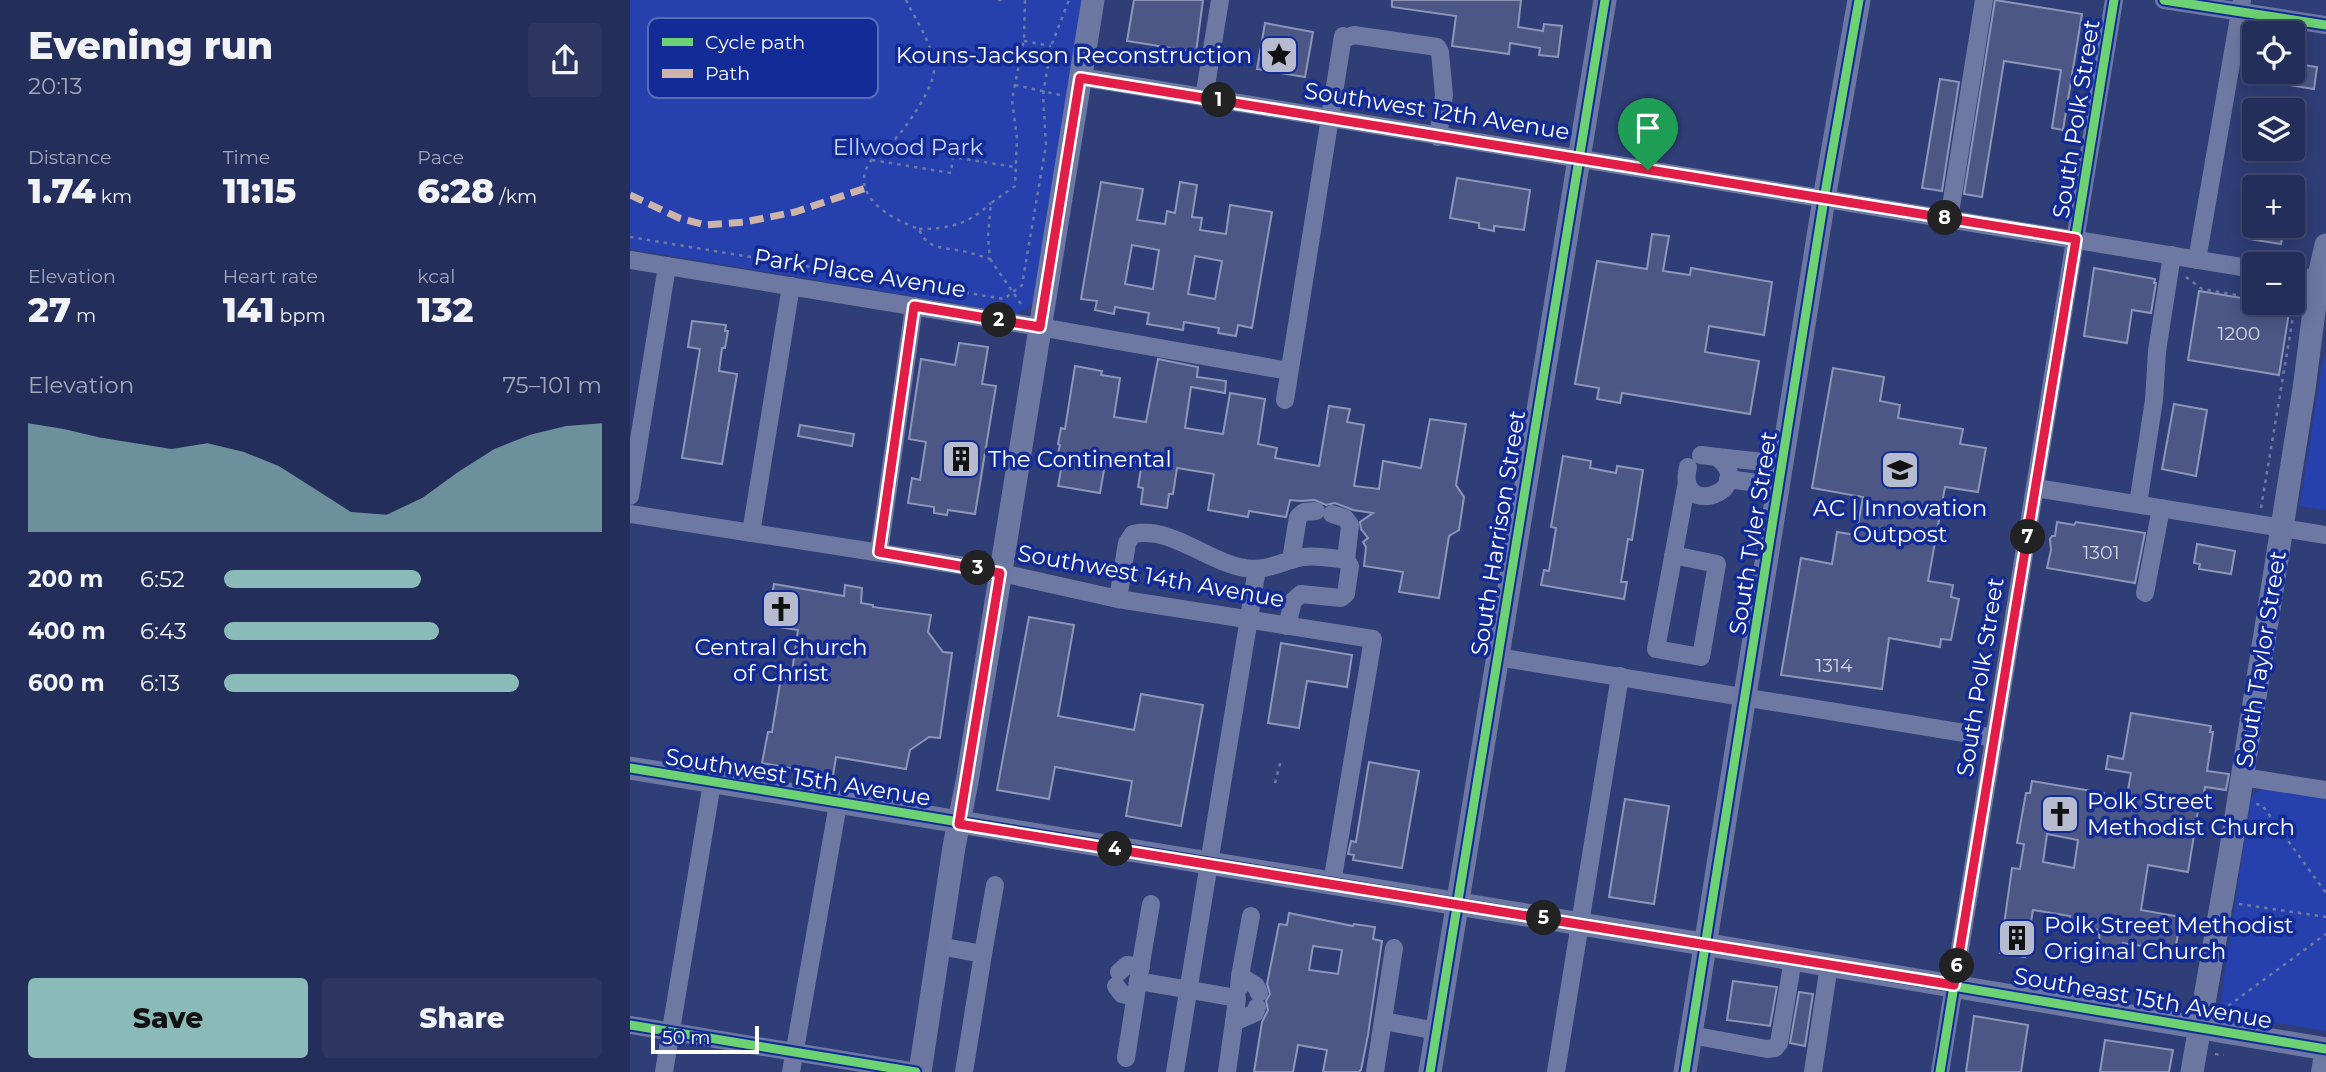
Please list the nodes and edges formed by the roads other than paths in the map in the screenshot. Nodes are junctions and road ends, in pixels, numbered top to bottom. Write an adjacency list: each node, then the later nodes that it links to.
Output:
1 (1093, 0): 10 (main road)
2 (1220, 0): 11 (street)
3 (1605, 0): 14 (main road, South Harrison Street)
4 (1858, 0): 15 (main road, South Tyler Street)
5 (1984, 0): 16 (street)
6 (2114, 0): 17 (street, South Polk Street)
7 (2164, 0): 8 (street)
8 (2241, 6): 9 (street); 21 (street)
9 (2326, 25)
10 (1080, 78): 11 (street, Southwest 12th Avenue); 27 (main road)
11 (1204, 98): 12 (street, Southwest 12th Avenue)
12 (1330, 119): 13 (street, Southwest 12th Avenue); 13 (street); 28 (street)
13 (1438, 137): 14 (street, Southwest 12th Avenue)
14 (1579, 159): 15 (street, Southwest 12th Avenue); 52 (main road, South Harrison Street)
15 (1824, 199): 16 (street, Southwest 12th Avenue); 31 (main road, South Tyler Street)
16 (1949, 219): 17 (street, Southwest 12th Avenue)
17 (2076, 239): 19 (street, Southwest 12th Avenue); 33 (street, South Polk Street)
18 (2326, 245): 24 (main road, South Taylor Street)
19 (2172, 256): 21 (street, Southwest 12th Avenue); 35 (street)
20 (630, 260): 22 (street, Park Place Avenue)
21 (2197, 260): 23 (street, Southwest 12th Avenue)
22 (667, 266): 25 (street, Park Place Avenue); 34 (street)
23 (2242, 267)
24 (2322, 280): 38 (main road, South Taylor Street)
25 (791, 286): 26 (street, Park Place Avenue); 39 (street)
26 (914, 306): 27 (street, Park Place Avenue); 41 (street)
27 (1040, 327): 28 (street, Park Place Avenue); 46 (main road)
28 (1289, 370): 29 (street)
29 (1284, 400)
30 (1698, 465): 31 (street); 32 (street); 32 (street); 42 (street)
31 (1781, 475): 32 (street); 55 (main road, South Tyler Street)
32 (1728, 479)
33 (2036, 488): 35 (street); 56 (street, South Polk Street)
34 (630, 496)
35 (2138, 504): 36 (street)
36 (2161, 508): 38 (street); 47 (street)
37 (630, 514): 39 (street, Southwest 14th Avenue)
38 (2281, 527): 40 (street); 58 (main road, South Taylor Street)
39 (751, 533): 41 (street, Southwest 14th Avenue)
40 (2326, 535)
41 (879, 552): 46 (street, Southwest 14th Avenue)
42 (1673, 555): 51 (street); 51 (street)
43 (1291, 560): 44 (street); 44 (street); 45 (street)
44 (1346, 560): 50 (street)
45 (1257, 569): 48 (street); 49 (street)
46 (1000, 573): 48 (street, Southwest 14th Avenue); 62 (main road)
47 (2145, 593)
48 (1118, 599): 49 (street, Southwest 14th Avenue)
49 (1248, 620): 50 (street, Southwest 14th Avenue); 63 (street)
50 (1287, 626): 64 (street, Southwest 14th Avenue)
51 (1668, 652): 54 (street)
52 (1497, 657): 53 (street); 67 (main road, South Harrison Street)
53 (1620, 676): 54 (street); 69 (street)
54 (1665, 683): 55 (street)
55 (1746, 696): 56 (street); 70 (main road, South Tyler Street)
56 (1995, 738): 78 (street, South Polk Street)
57 (630, 768): 59 (main road, Southwest 15th Avenue)
58 (2243, 777): 60 (street); 84 (main road, South Taylor Street)
59 (712, 783): 61 (main road, Southwest 15th Avenue); 86 (street)
60 (2326, 790)
61 (838, 804): 62 (main road, Southwest 15th Avenue); 89 (street)
62 (959, 824): 63 (main road, Southwest 15th Avenue); 71 (main road)
63 (1209, 864): 64 (main road, Southwest 15th Avenue); 79 (street)
64 (1332, 883): 67 (main road, Southwest 15th Avenue)
65 (995, 885): 73 (street)
66 (1151, 904): 77 (street)
67 (1458, 904): 69 (main road, Southwest 15th Avenue); 85 (main road, South Harrison Street)
68 (1251, 916): 76 (street)
69 (1580, 924): 70 (main road, Southwest 15th Avenue); 99 (street)
70 (1706, 945): 74 (main road, Southwest 15th Avenue); 87 (main road, South Tyler Street)
71 (939, 946): 73 (street); 93 (main road)
72 (1394, 948): 81 (street)
73 (983, 954): 94 (street)
74 (1793, 959): 75 (main road, Southwest 15th Avenue); 87 (street)
75 (1829, 965): 78 (main road, Southwest 15th Avenue); 101 (street)
76 (1240, 976): 80 (street); 82 (street)
77 (1138, 982): 77 (street); 79 (street); 90 (street)
78 (1954, 985): 84 (main road, Southeast 15th Avenue); 102 (street, South Polk Street)
79 (1188, 990): 80 (street); 95 (street)
80 (1237, 998): 82 (street)
81 (1383, 1021): 85 (street); 97 (street)
82 (1234, 1022): 96 (street)
83 (630, 1026): 86 (street)
84 (2199, 1028): 88 (main road, Southeast 15th Avenue); 103 (main road, South Taylor Street)
85 (1437, 1031): 98 (main road, South Harrison Street)
86 (670, 1032): 89 (street); 91 (street)
87 (1691, 1035): 100 (main road, South Tyler Street)
88 (2325, 1049): 104 (street)
89 (794, 1052): 92 (street); 93 (street)
90 (1126, 1058)
91 (664, 1072)
92 (791, 1072)
93 (918, 1072)
94 (964, 1072)
95 (1175, 1072)
96 (1227, 1072)
97 (1375, 1072)
98 (1430, 1072)
99 (1556, 1072)
100 (1685, 1072)
101 (1813, 1072)
102 (1940, 1072)
103 (2192, 1072)
104 (2320, 1072)

